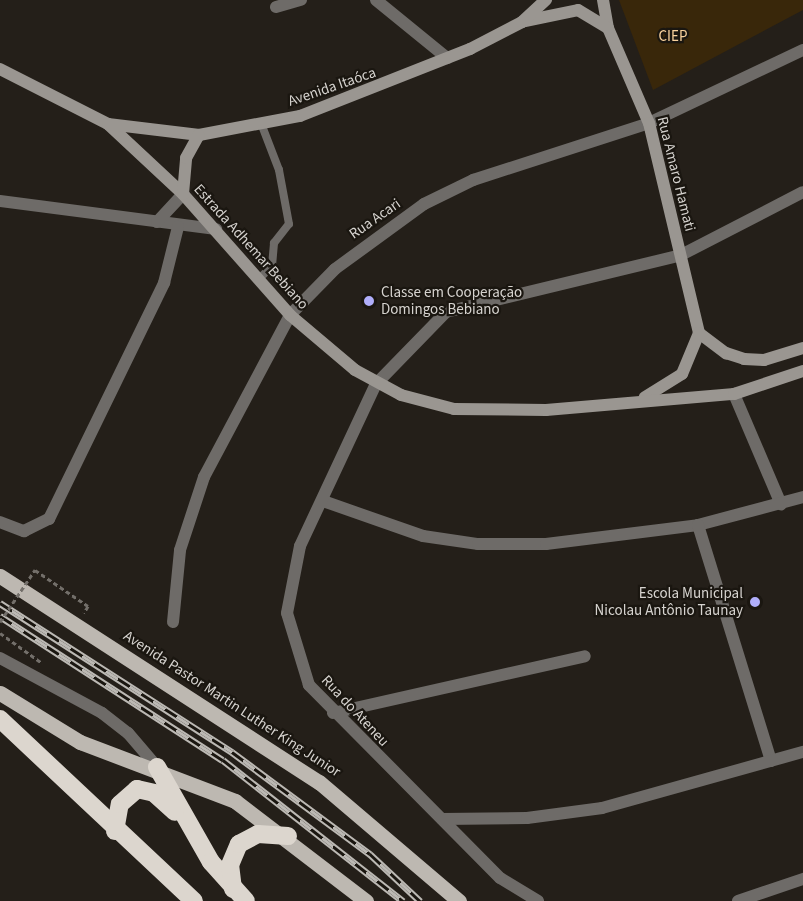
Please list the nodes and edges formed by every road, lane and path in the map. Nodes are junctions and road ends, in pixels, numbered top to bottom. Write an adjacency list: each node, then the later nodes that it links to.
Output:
1 (301, 0): 5 (street)
2 (376, 0): 9 (street)
3 (546, 0): 6 (main road, Avenida Itaóca)
4 (603, 0): 7 (main road)
5 (276, 7)
6 (522, 22): 7 (main road); 9 (main road, Avenida Itaóca)
7 (608, 28): 12 (main road, Rua Amaro Hamati)
8 (803, 50): 12 (street, Rua Acari)
9 (447, 58): 11 (main road, Avenida Itaóca)
10 (0, 69): 13 (main road, Estrada Adhemar Bebiano)
11 (261, 123): 14 (main road, Avenida Itaóca); 22 (lane)
12 (649, 123): 21 (main road, Rua Amaro Hamati); 23 (street, Rua Acari)
13 (108, 124): 14 (main road, Avenida Itaóca); 16 (main road, Estrada Adhemar Bebiano)
14 (199, 135): 16 (main road)
15 (803, 192): 21 (street, Rua do Ateneu)
16 (183, 194): 18 (street); 20 (main road, Estrada Adhemar Bebiano)
17 (0, 201): 18 (street)
18 (158, 222): 19 (street)
19 (178, 227): 20 (street); 33 (street)
20 (216, 229): 22 (main road, Estrada Adhemar Bebiano)
21 (681, 255): 24 (main road, Rua Amaro Hamati); 27 (street, Rua do Ateneu)
22 (259, 279): 23 (main road, Estrada Adhemar Bebiano)
23 (290, 315): 27 (main road, Estrada Adhemar Bebiano); 38 (street, Rua Acari)
24 (699, 333): 25 (main road); 29 (main road, Estrada Adhemar Bebiano)
25 (803, 348)
26 (803, 371): 28 (main road, Estrada Adhemar Bebiano)
27 (376, 384): 29 (main road, Estrada Adhemar Bebiano); 31 (street, Rua do Ateneu)
28 (734, 394): 29 (main road, Estrada Adhemar Bebiano); 32 (street)
29 (638, 400)
30 (803, 497): 32 (street)
31 (323, 501): 34 (street); 44 (street, Rua do Ateneu)
32 (781, 504): 34 (street)
33 (0, 522)
34 (698, 525): 47 (street)
35 (0, 576): 57 (main road, Avenida Pastor Martin Luther King Junior)
36 (88, 606): 37 (path, bridge)
37 (0, 622)
38 (173, 622)
39 (0, 633): 42 (path)
40 (585, 656): 44 (street)
41 (0, 658): 42 (street)
42 (51, 683): 48 (street)
43 (0, 693): 48 (main road)
44 (333, 713): 49 (street, Rua do Ateneu)
45 (0, 719): 51 (highway)
46 (803, 752): 47 (street)
47 (771, 761): 49 (street)
48 (157, 767): 50 (highway); 52 (main road)
49 (442, 819): 58 (street, Rua do Ateneu)
50 (187, 824): 51 (highway); 54 (highway)
51 (115, 831): 55 (highway)
52 (288, 836): 54 (highway); 56 (main road)
53 (803, 879): 59 (street)
54 (239, 896)
55 (195, 901)
56 (366, 901)
57 (459, 901)
58 (538, 901)
59 (738, 901)

